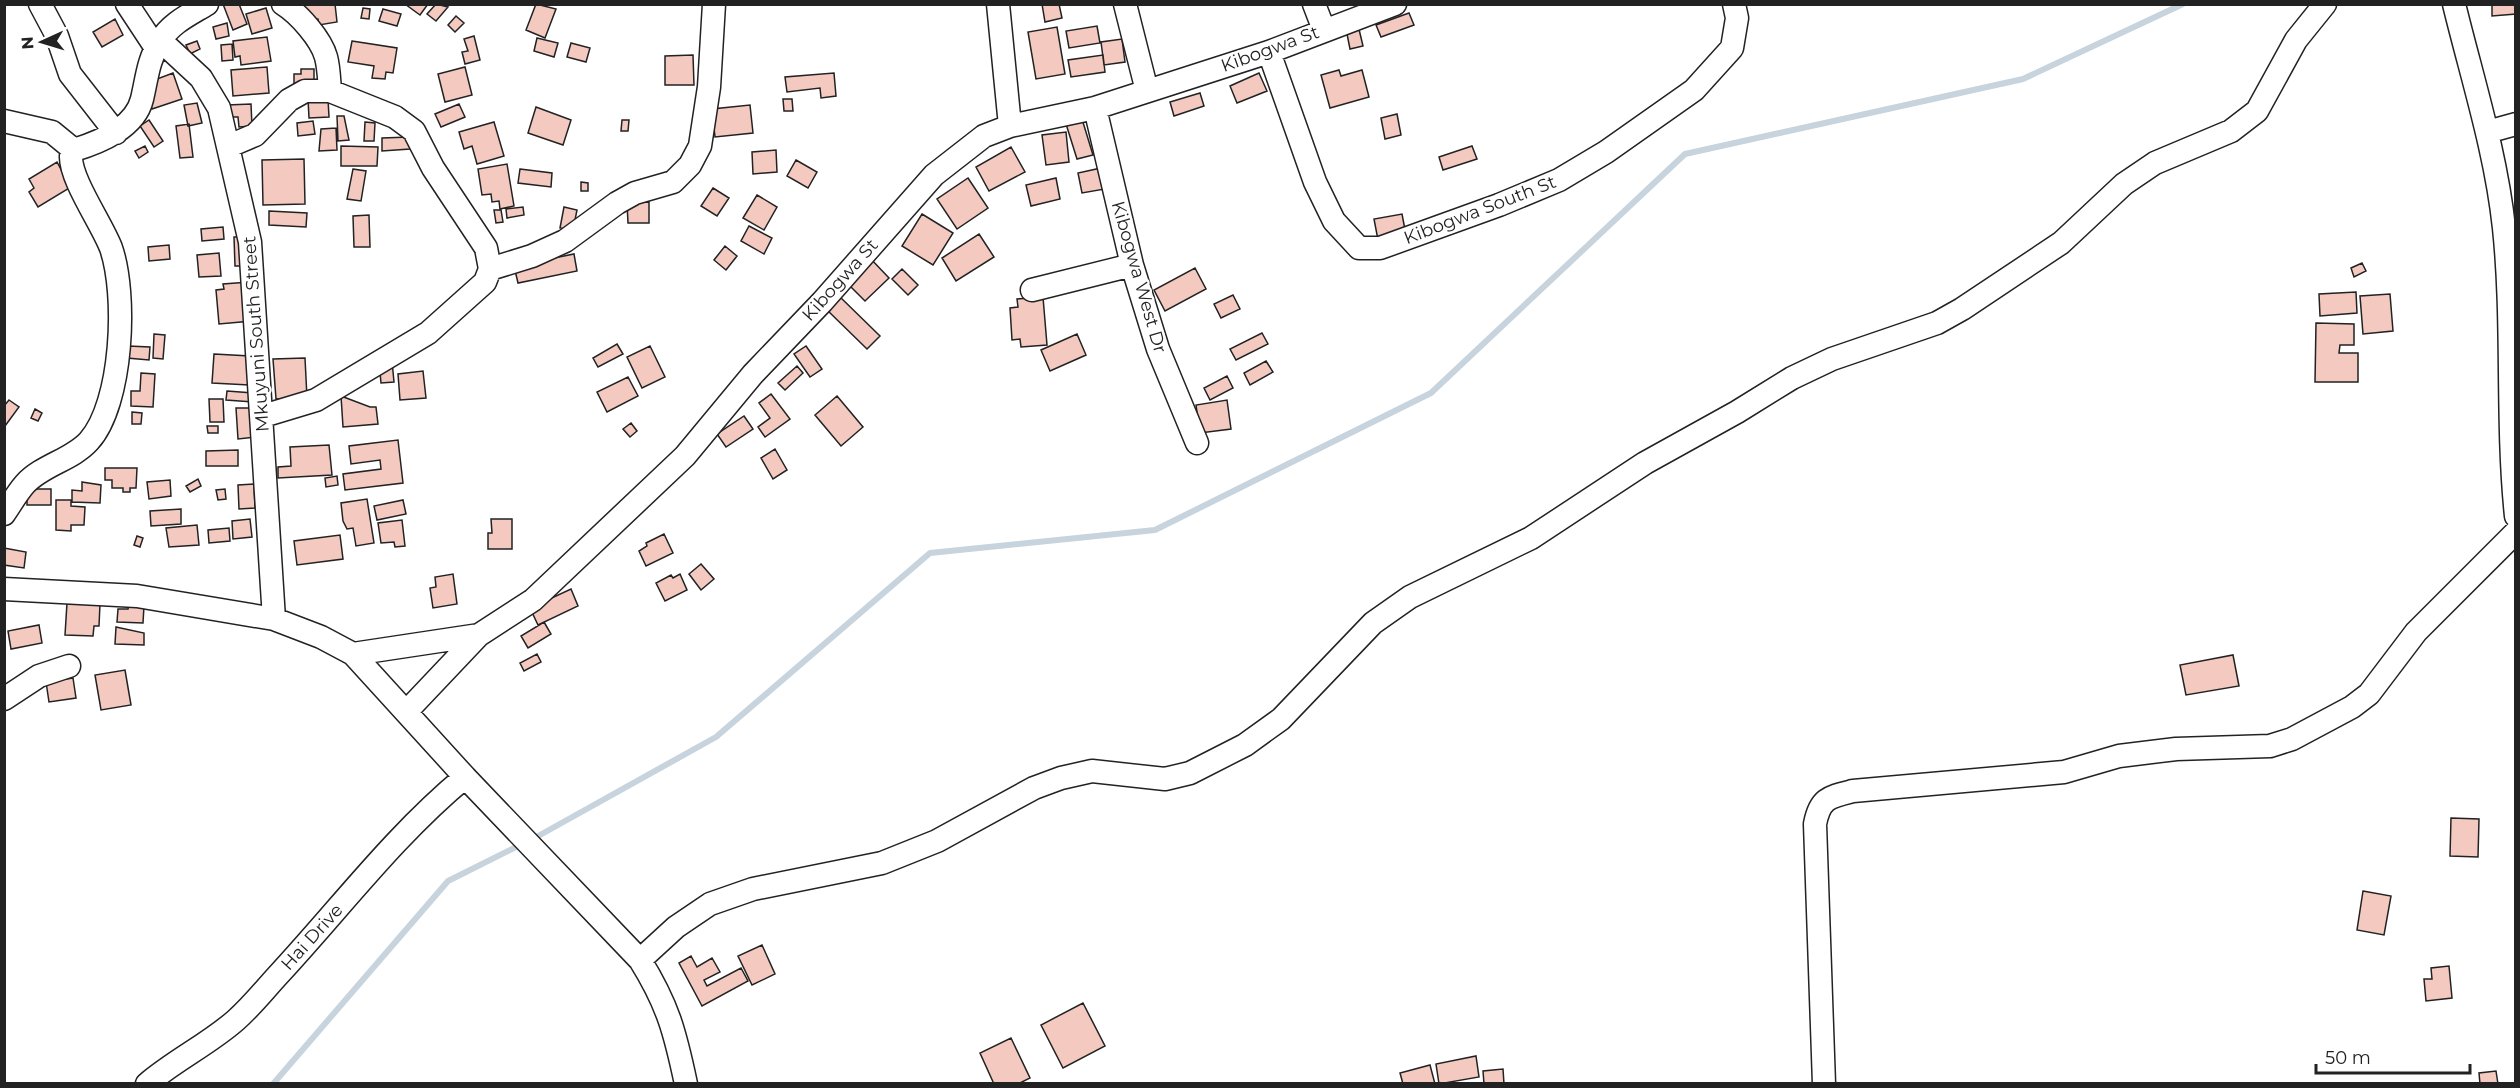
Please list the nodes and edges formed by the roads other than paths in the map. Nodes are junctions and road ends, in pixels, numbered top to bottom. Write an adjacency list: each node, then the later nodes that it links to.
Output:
1 (40, 4): 23 (street)
2 (127, 4): 14 (street, Mkuyuni South Street)
3 (207, 4): 14 (street)
4 (283, 4): 16 (street)
5 (714, 4): 27 (street)
6 (998, 4): 21 (street)
7 (1125, 4): 17 (street)
8 (1314, 4): 13 (street)
9 (1395, 4): 13 (street, Kibogwa St)
10 (1734, 4): 15 (street, Kibogwa South St)
11 (2325, 4): 43 (street)
12 (2454, 4): 22 (street)
13 (1324, 30): 15 (street, Kibogwa St)
14 (158, 44): 23 (street); 24 (street, Mkuyuni South Street)
15 (1269, 52): 17 (street, Kibogwa St)
16 (330, 91): 24 (street); 27 (street)
17 (1147, 91): 18 (street, Kibogwa St)
18 (1095, 108): 21 (street, Kibogwa St); 26 (street, Kibogwa West Dr)
19 (4, 121): 25 (street)
20 (2516, 124): 22 (street)
21 (1010, 126): 37 (street, Kibogwa St)
22 (2487, 132): 29 (street)
23 (116, 133): 25 (street)
24 (229, 146): 30 (street, Mkuyuni South Street)
25 (75, 150): 32 (street)
26 (1132, 265): 28 (street); 31 (street, Kibogwa West Dr)
27 (490, 269): 30 (street)
28 (1032, 290)
29 (2513, 405): 33 (street)
30 (262, 416): 36 (street, Mkuyuni South Street)
31 (1197, 442)
32 (4, 514)
33 (2516, 516)
34 (2516, 532): 46 (street)
35 (4, 589): 36 (street)
36 (274, 619): 38 (street)
37 (479, 635): 38 (street, Kibogwa St); 41 (street)
38 (353, 654): 41 (street)
39 (69, 666): 40 (street)
40 (4, 699)
41 (407, 711): 42 (street)
42 (465, 777): 43 (street); 44 (street, Hai Drive)
43 (640, 960): 45 (street)
44 (147, 1083)
45 (686, 1083)
46 (1824, 1083)

